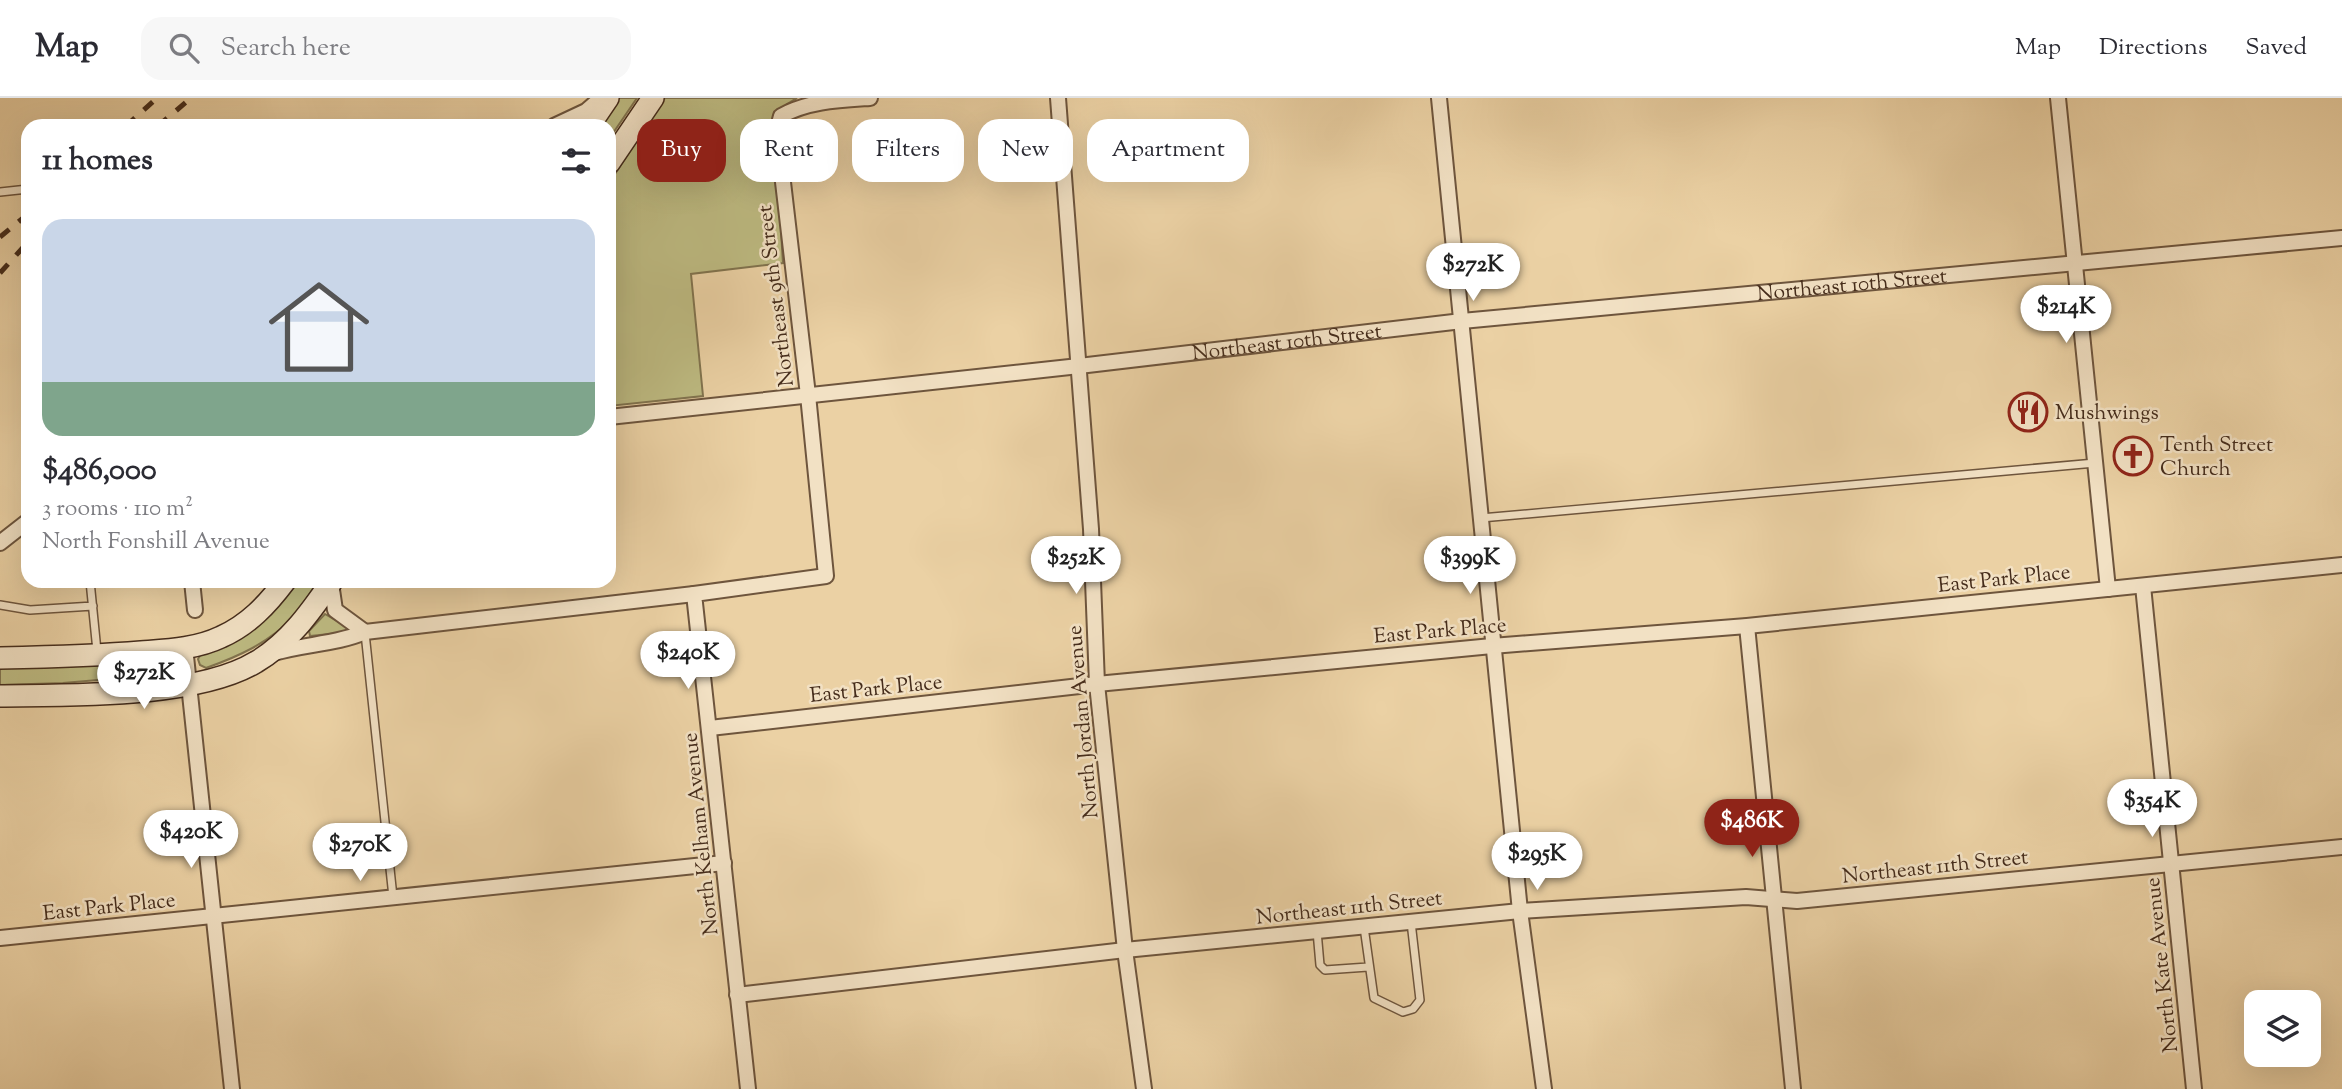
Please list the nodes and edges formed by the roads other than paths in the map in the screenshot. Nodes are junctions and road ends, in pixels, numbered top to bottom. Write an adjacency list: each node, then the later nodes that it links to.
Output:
1 (601, 98): 8 (street)
2 (608, 98): 9 (main road)
3 (653, 98): 10 (main road)
4 (870, 98): 17 (street, Northeast 9th Street)
5 (1058, 98): 16 (street, North Jordan Avenue)
6 (1438, 98): 15 (street)
7 (2058, 98): 14 (street)
8 (569, 119)
9 (594, 119)
10 (616, 152)
11 (21, 190): 12 (lane)
12 (0, 192)
13 (2342, 238): 14 (street, Northeast 10th Street)
14 (2076, 264): 15 (street, Northeast 10th Street); 19 (street)
15 (1462, 321): 16 (street, Northeast 10th Street); 20 (street)
16 (1079, 366): 17 (street, Northeast 10th Street); 42 (street, North Jordan Avenue)
17 (808, 395): 18 (street, Northeast 10th Street); 31 (street)
18 (616, 416)
19 (2095, 463): 20 (lane); 30 (street)
20 (1480, 518): 37 (street)
21 (21, 526): 22 (street)
22 (0, 543)
23 (2342, 565): 24 (street, East Park Place)
24 (2143, 586): 30 (street, East Park Place); 48 (street, North Kate Avenue)
25 (91, 588): 33 (lane)
26 (193, 588): 34 (street)
27 (279, 588): 38 (main road)
28 (327, 588): 39 (main road)
29 (332, 588): 36 (street)
30 (2108, 589): 35 (street, East Park Place)
31 (694, 594): 36 (street); 45 (street, North Kelham Avenue)
32 (0, 605): 33 (lane)
33 (93, 606): 40 (lane)
34 (195, 610)
35 (1747, 626): 37 (street, East Park Place); 50 (street)
36 (365, 632): 39 (street); 49 (lane)
37 (1492, 646): 42 (street, East Park Place); 51 (street)
38 (185, 648): 40 (main road); 43 (street)
39 (268, 654): 43 (main road)
40 (98, 655): 41 (main road)
41 (0, 658)
42 (1097, 684): 45 (street, East Park Place); 57 (street, North Jordan Avenue)
43 (189, 685): 44 (main road); 52 (street)
44 (0, 696)
45 (710, 728): 47 (street, North Kelham Avenue)
46 (2342, 847): 48 (street, Northeast 11th Street)
47 (724, 863): 49 (street, East Park Place); 59 (street, North Kelham Avenue)
48 (2172, 864): 50 (street, Northeast 11th Street); 65 (street, North Kate Avenue)
49 (394, 897): 52 (street, East Park Place)
50 (1774, 900): 51 (street, Northeast 11th Street); 64 (street)
51 (1520, 911): 53 (street, Northeast 11th Street); 63 (street)
52 (214, 916): 56 (street, East Park Place); 60 (street)
53 (1411, 922): 54 (street, Northeast 11th Street); 58 (lane)
54 (1364, 927): 55 (street, Northeast 11th Street); 58 (lane)
55 (1317, 931): 57 (street, Northeast 11th Street); 58 (lane)
56 (0, 938)
57 (1125, 950): 59 (street, Northeast 11th Street); 62 (street, North Jordan Avenue)
58 (1367, 967)
59 (737, 995): 61 (street, North Kelham Avenue)
60 (232, 1089)
61 (748, 1089)
62 (1144, 1089)
63 (1544, 1089)
64 (1793, 1089)
65 (2194, 1089)

